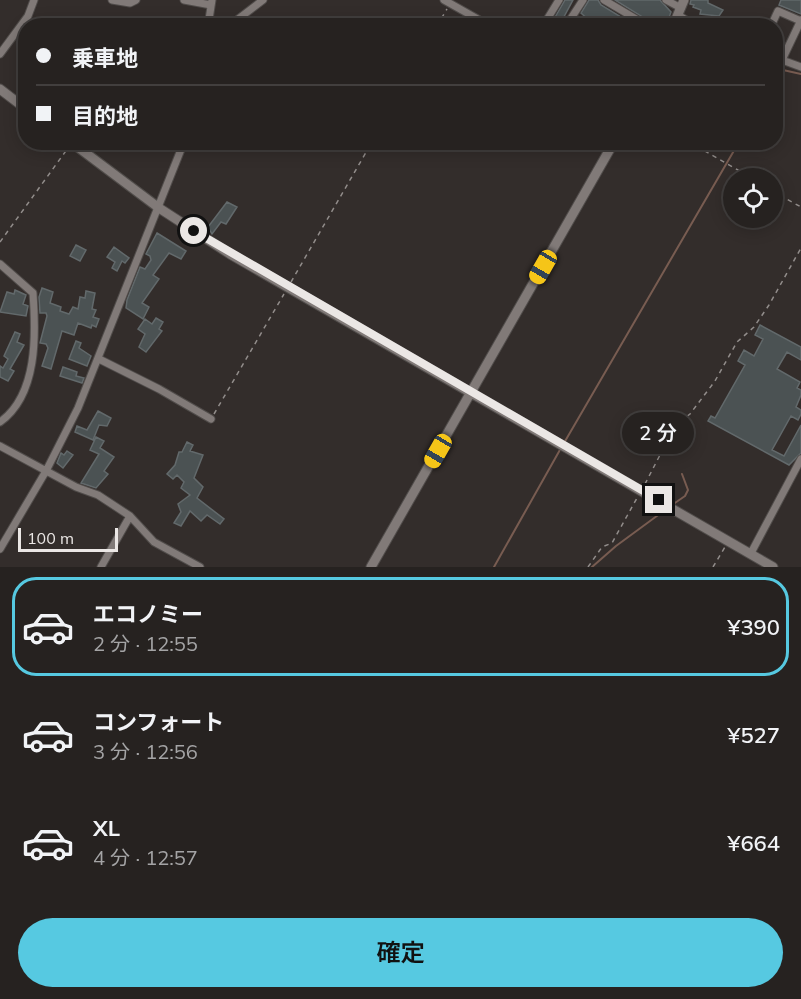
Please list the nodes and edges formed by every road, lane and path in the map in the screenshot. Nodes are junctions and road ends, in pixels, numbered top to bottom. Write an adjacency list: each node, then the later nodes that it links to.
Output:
1 (34, 0): 14 (street)
2 (112, 0): 3 (street)
3 (136, 0)
4 (184, 0): 11 (street)
5 (263, 0): 16 (street)
6 (559, 0): 19 (street)
7 (583, 0): 13 (street)
8 (604, 0): 20 (street)
9 (666, 0): 12 (street)
10 (447, 2): 17 (path); 18 (street)
11 (212, 3): 15 (street)
12 (681, 8)
13 (572, 17)
14 (27, 18)
15 (209, 18)
16 (239, 18)
17 (440, 18)
18 (476, 18)
19 (548, 18)
20 (634, 18)
21 (774, 18): 22 (street)
22 (801, 21): 24 (street)
23 (18, 30): 25 (street)
24 (783, 51)
25 (0, 54)
26 (783, 60): 27 (street)
27 (801, 67)
28 (0, 89): 29 (street)
29 (18, 102)
30 (66, 150): 40 (path)
31 (80, 150): 39 (street)
32 (181, 150): 39 (street)
33 (367, 150): 43 (path)
34 (609, 150): 45 (street)
35 (703, 150): 36 (path)
36 (734, 168)
37 (783, 196): 38 (path)
38 (801, 207)
39 (159, 208): 43 (street); 44 (street)
40 (0, 242)
41 (801, 248): 51 (path)
42 (0, 264): 47 (street)
43 (288, 287): 45 (street); 46 (path)
44 (99, 360): 46 (street); 50 (street)
45 (471, 392): 51 (street); 58 (street)
46 (211, 419)
47 (0, 422)
48 (0, 446): 50 (street)
49 (801, 459): 55 (street)
50 (46, 471): 52 (street); 54 (street)
51 (641, 490): 53 (street); 59 (path)
52 (130, 516): 56 (street); 57 (street)
53 (729, 541): 55 (street); 60 (path)
54 (0, 549)
55 (751, 553): 61 (street)
56 (101, 567)
57 (200, 567)
58 (371, 567)
59 (588, 567)
60 (713, 567)
61 (773, 567)

